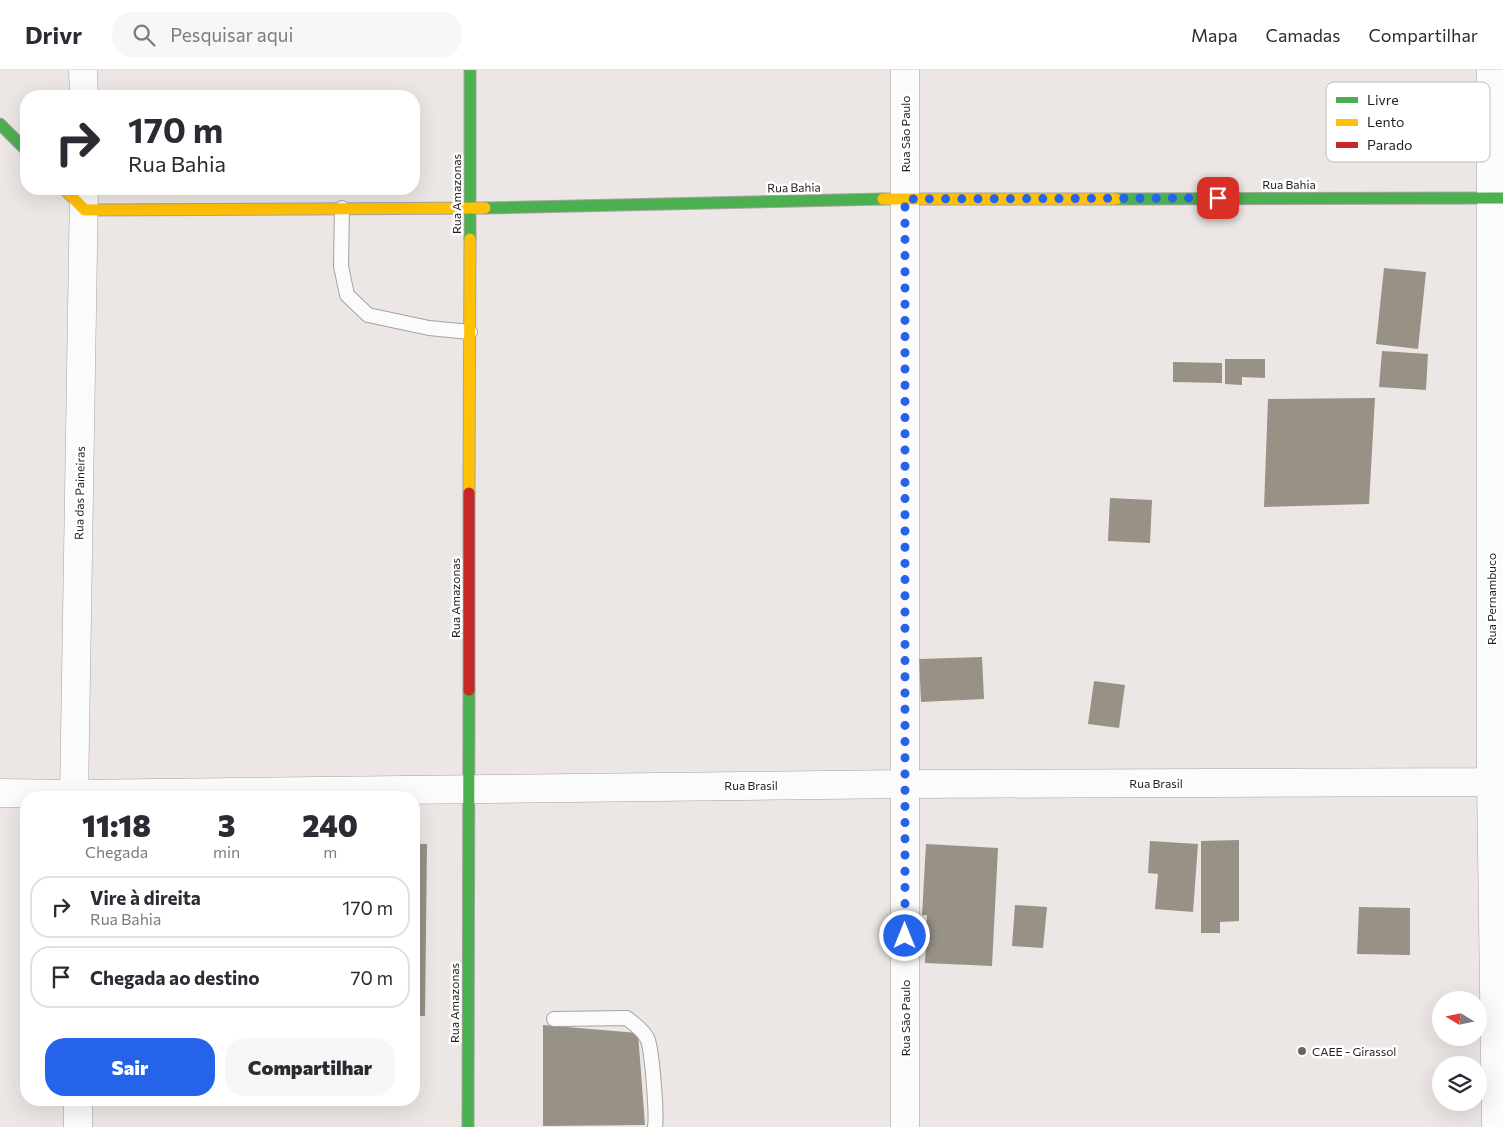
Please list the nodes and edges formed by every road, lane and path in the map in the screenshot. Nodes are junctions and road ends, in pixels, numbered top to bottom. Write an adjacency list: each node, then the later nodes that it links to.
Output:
1 (83, 70): 5 (street)
2 (470, 70): 12 (main road, Rua Amazonas)
3 (904, 70): 10 (street, Rua São Paulo)
4 (1491, 70): 8 (street, Rua Pernambuco)
5 (84, 90)
6 (0, 124): 7 (main road)
7 (20, 144)
8 (1497, 198): 10 (main road, Rua Bahia); 14 (street, Rua Pernambuco)
9 (85, 199): 11 (main road, Rua Bahia); 17 (street, Rua das Paineiras)
10 (905, 199): 12 (main road, Rua Bahia); 15 (street, Rua São Paulo)
11 (342, 208): 12 (main road, Rua Bahia); 13 (lane)
12 (470, 208): 13 (main road, Rua Amazonas)
13 (470, 332): 16 (main road, Rua Amazonas)
14 (1497, 782): 15 (street, Rua Brasil); 27 (street, Rua Pernambuco)
15 (905, 784): 16 (street, Rua Brasil); 26 (street, Rua São Paulo)
16 (468, 788): 18 (street, Rua Brasil); 24 (main road, Rua Amazonas)
17 (74, 791)
18 (320, 791)
19 (0, 793): 20 (street, Rua Brasil)
20 (20, 794)
21 (554, 1019): 25 (lane)
22 (78, 1106): 23 (street)
23 (78, 1127)
24 (468, 1127)
25 (655, 1127)
26 (905, 1127)
27 (1496, 1127)

